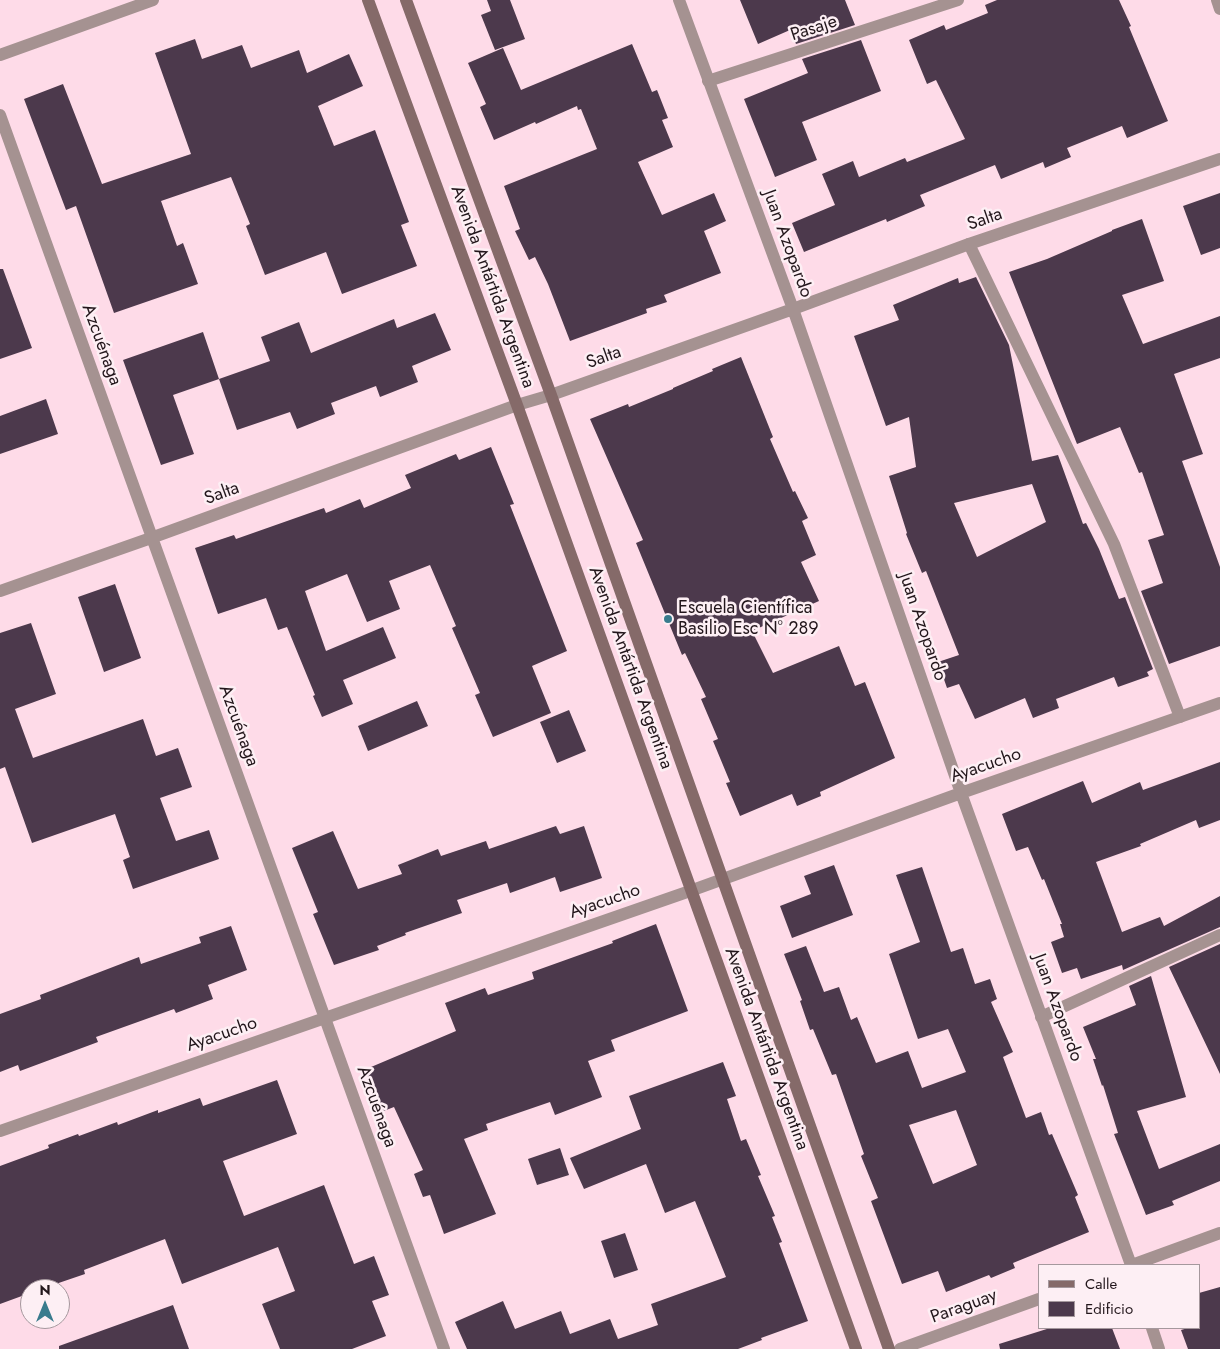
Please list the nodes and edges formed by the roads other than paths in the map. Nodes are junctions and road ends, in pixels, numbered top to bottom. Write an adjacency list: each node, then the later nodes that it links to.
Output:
1 (153, 0): 8 (street)
2 (368, 0): 15 (main road, Avenida Antártida Argentina)
3 (406, 0): 14 (main road, Avenida Antártida Argentina)
4 (680, 0): 9 (street, Juan Azopardo)
5 (958, 0): 9 (street, Pasaje)
6 (1216, 0): 7 (street)
7 (1220, 9)
8 (0, 55)
9 (708, 81): 13 (street, Juan Azopardo)
10 (0, 114): 16 (street, Azcuénaga)
11 (1220, 159): 12 (street, Salta)
12 (968, 244): 13 (street, Salta); 19 (street)
13 (793, 309): 14 (street, Salta); 20 (street, Juan Azopardo)
14 (550, 395): 15 (street, Salta); 21 (main road, Avenida Antártida Argentina)
15 (517, 405): 16 (street, Salta); 22 (main road, Avenida Antártida Argentina)
16 (151, 538): 17 (street, Salta); 25 (street, Azcuénaga)
17 (0, 591)
18 (1220, 703): 19 (street, Ayacucho)
19 (1180, 717): 20 (street, Ayacucho)
20 (961, 793): 21 (street, Ayacucho); 24 (street, Juan Azopardo)
21 (723, 879): 22 (street, Ayacucho); 34 (main road, Avenida Antártida Argentina)
22 (690, 891): 25 (street, Ayacucho); 33 (main road, Avenida Antártida Argentina)
23 (1220, 935): 24 (street)
24 (1041, 1017): 28 (street, Juan Azopardo)
25 (325, 1018): 26 (street, Ayacucho); 32 (street, Azcuénaga)
26 (0, 1131)
27 (1220, 1233): 29 (street)
28 (1131, 1264)
29 (1134, 1264)
30 (1038, 1299): 35 (street, Paraguay)
31 (1152, 1329): 36 (street)
32 (444, 1349)
33 (856, 1349)
34 (889, 1349)
35 (900, 1349)
36 (1159, 1349)

